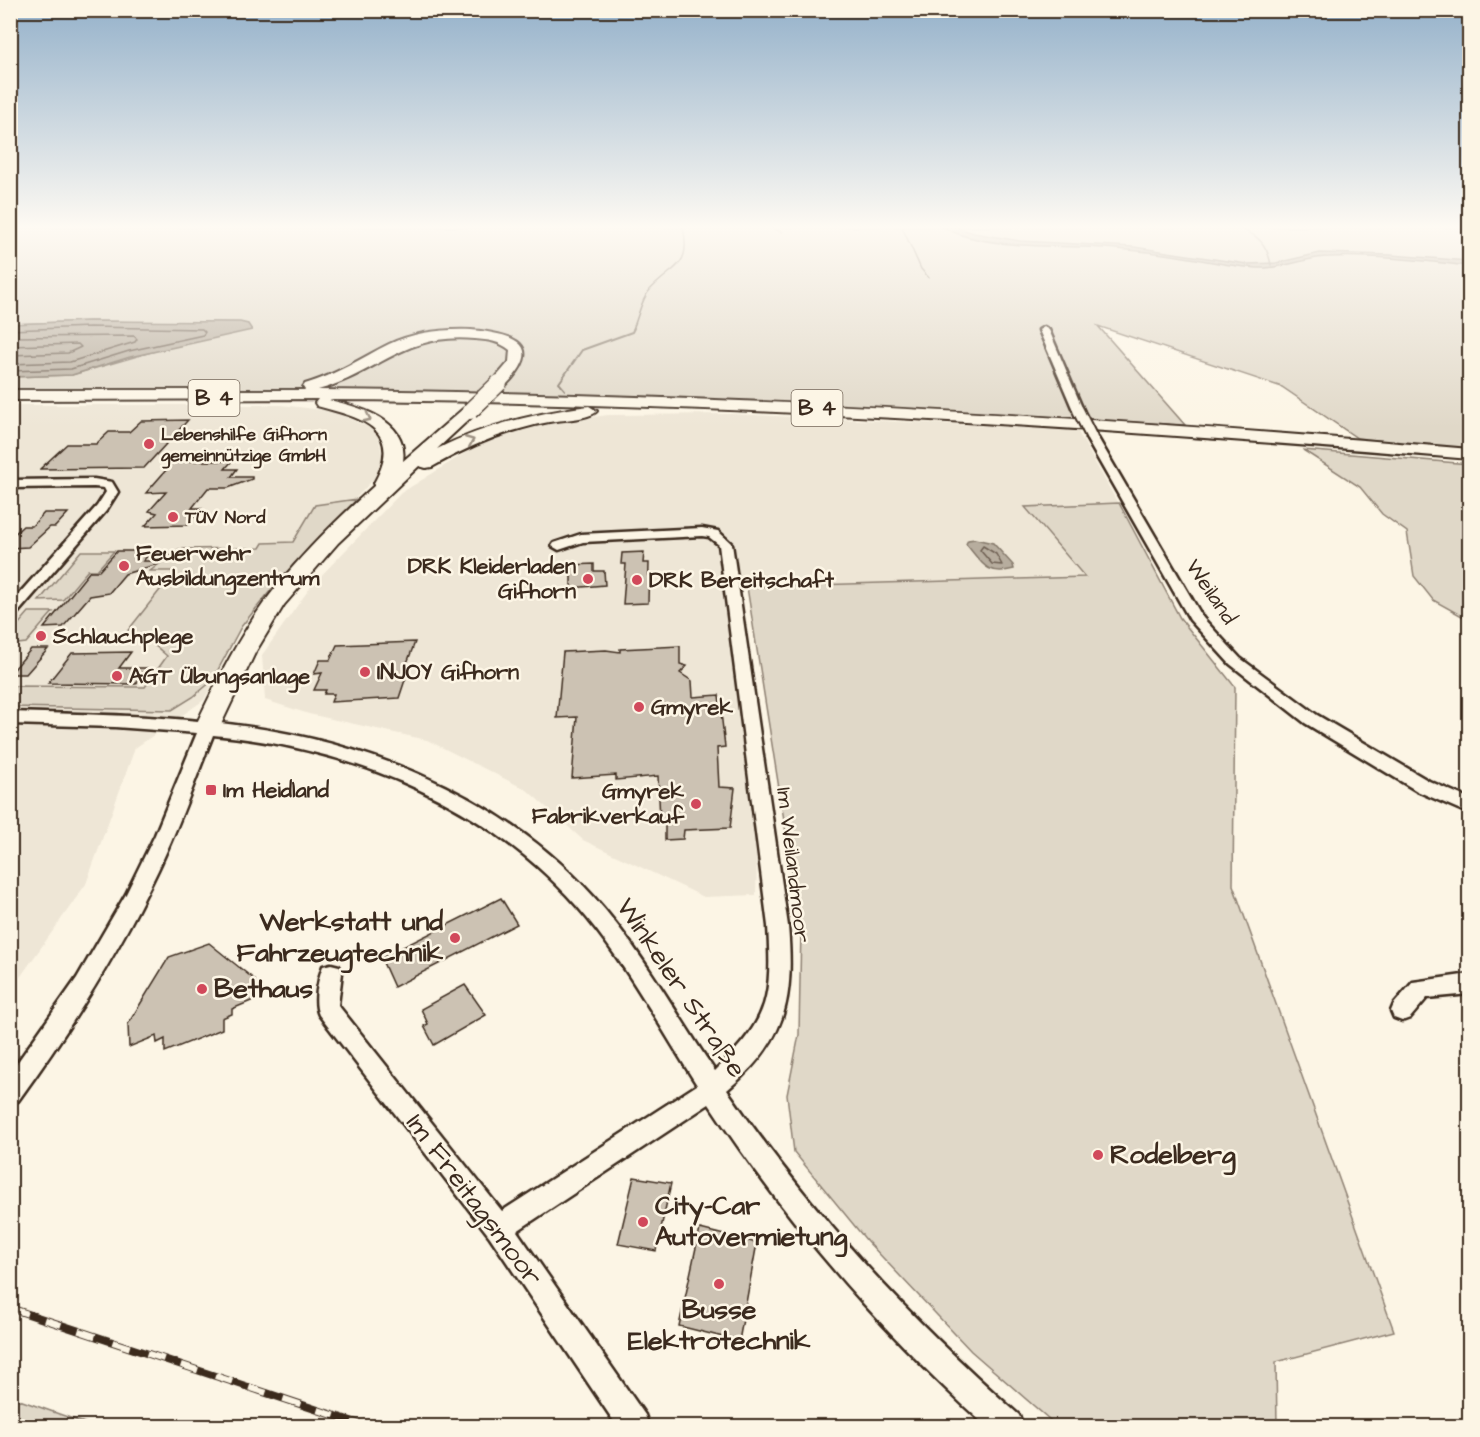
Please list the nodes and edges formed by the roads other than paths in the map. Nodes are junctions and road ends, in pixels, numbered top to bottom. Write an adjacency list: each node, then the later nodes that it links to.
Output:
1 (1044, 330): 15 (street, Weiland, bridge)
2 (392, 349): 3 (highway); 6 (highway); 6 (highway, bridge)
3 (256, 393): 4 (highway, B 4); 6 (highway, B 4)
4 (10, 397): 5 (highway, B 4)
5 (290, 398): 7 (highway, B 4); 10 (highway, one-way to 10)
6 (467, 403): 8 (highway, B 4); 10 (highway)
7 (698, 408): 8 (highway, B 4); 10 (highway, one-way to 7)
8 (1470, 456)
9 (10, 484): 12 (street)
10 (367, 505): 14 (highway)
11 (559, 546): 19 (street, Im Weilandmoor)
12 (10, 614)
13 (10, 718): 14 (street)
14 (208, 727): 19 (street, Winkeler Straße); 20 (street)
15 (1470, 807)
16 (331, 973): 21 (street, Im Freitagsmoor)
17 (1470, 984): 18 (street)
18 (1402, 1011)
19 (712, 1086): 21 (street, Im Weilandmoor); 23 (street, Winkeler Straße)
20 (10, 1093)
21 (499, 1228): 22 (street, Im Freitagsmoor)
22 (634, 1426)
23 (1008, 1426)

